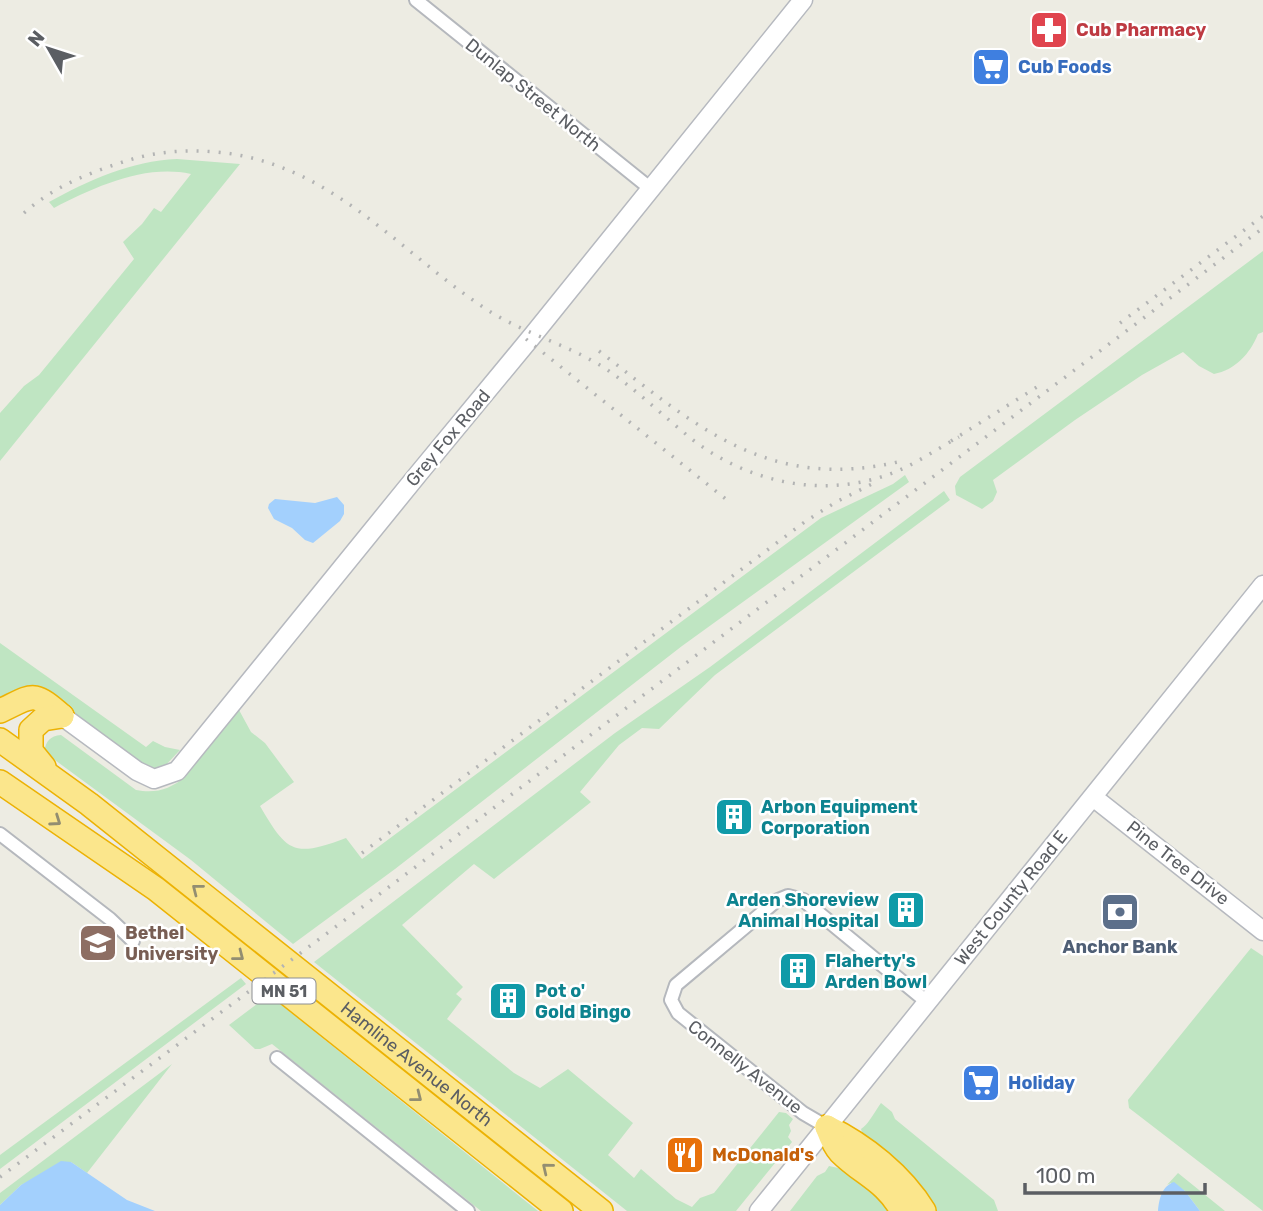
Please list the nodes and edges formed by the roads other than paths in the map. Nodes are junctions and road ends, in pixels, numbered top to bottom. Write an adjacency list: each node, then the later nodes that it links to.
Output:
1 (416, 0): 3 (street, Dunlap Street North)
2 (803, 0): 3 (street, Grey Fox Road)
3 (651, 189): 6 (street, Grey Fox Road)
4 (1263, 585): 10 (street, West County Road E)
5 (0, 711): 6 (highway)
6 (62, 716): 8 (highway)
7 (0, 740): 8 (highway, Hamline Avenue North / MN 51)
8 (51, 777): 19 (highway, Hamline Avenue North / MN 51, one-way to 8)
9 (0, 782): 18 (highway, Hamline Avenue North / MN 51, one-way to 18)
10 (1093, 797): 12 (street, Pine Tree Drive); 14 (street, West County Road E)
11 (0, 834): 13 (street)
12 (1263, 931)
13 (133, 941)
14 (927, 1002): 16 (street, West County Road E); 16 (street, Connelly Avenue)
15 (277, 1058): 17 (street)
16 (827, 1127): 20 (street, West County Road E); 21 (highway); 22 (highway)
17 (468, 1211)
18 (561, 1211)
19 (601, 1211)
20 (759, 1211)
21 (902, 1211)
22 (924, 1211)

